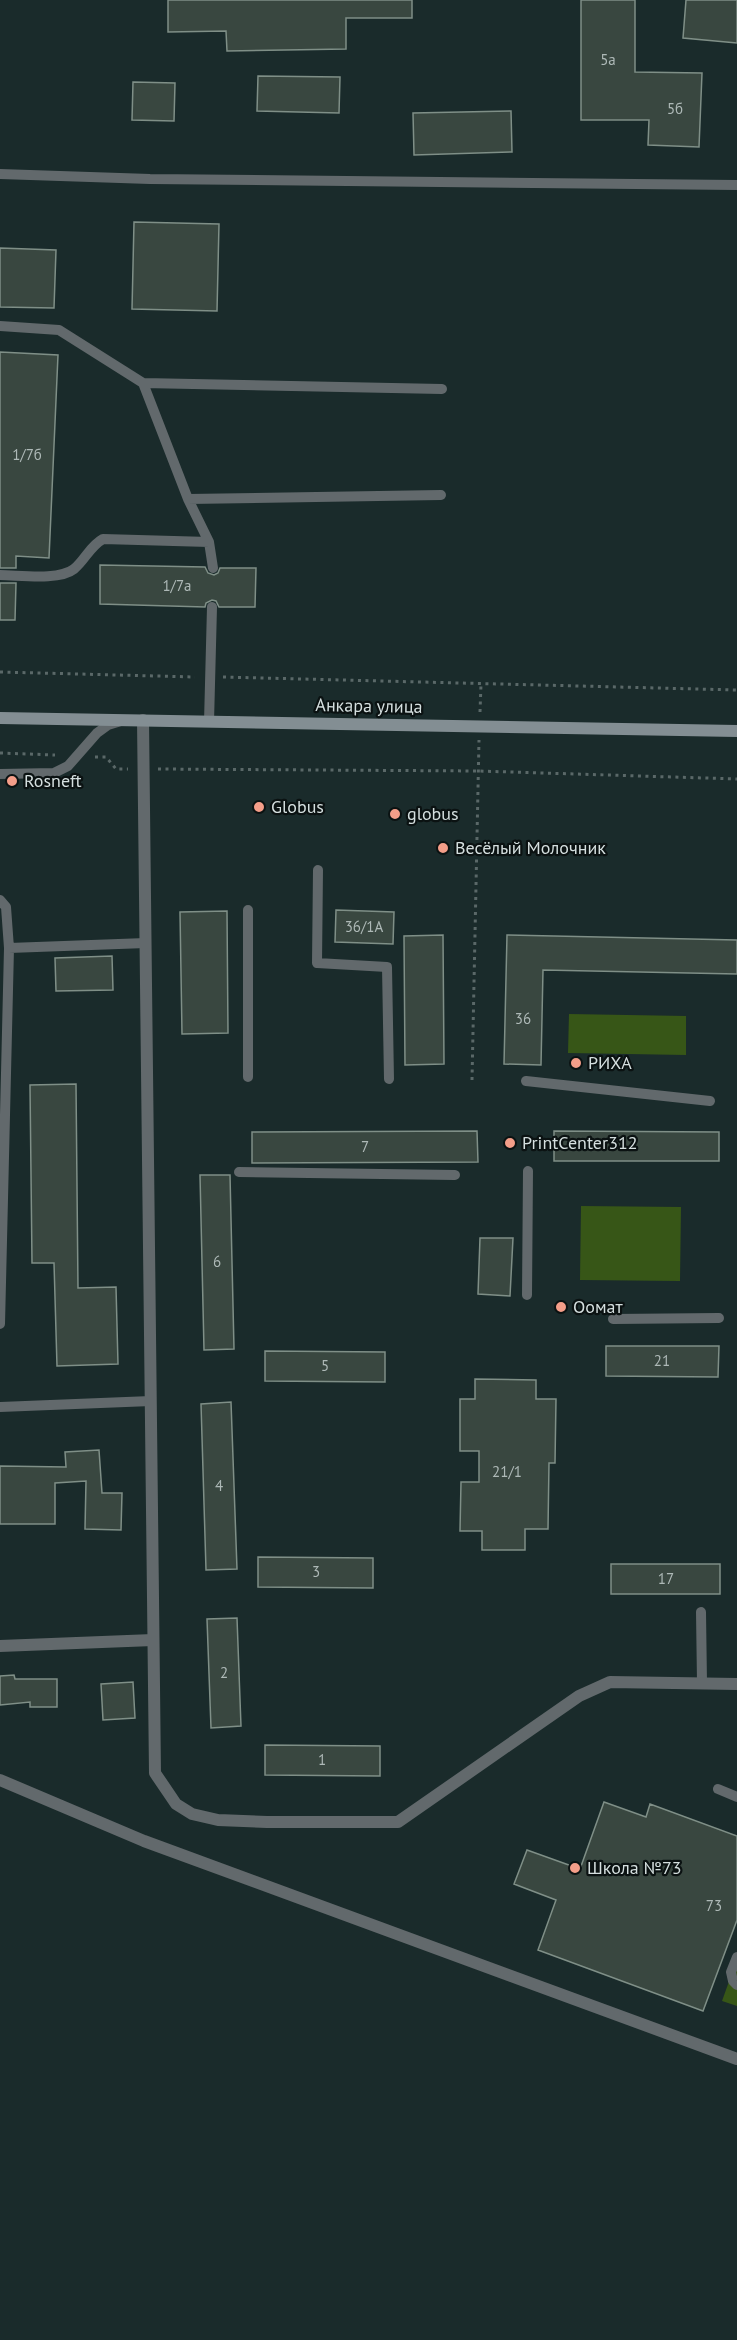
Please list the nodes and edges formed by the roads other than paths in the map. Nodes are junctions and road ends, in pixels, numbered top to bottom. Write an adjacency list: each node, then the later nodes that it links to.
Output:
1 (0, 174): 2 (lane)
2 (737, 185)
3 (0, 326): 4 (lane)
4 (143, 383): 5 (lane); 7 (lane)
5 (442, 389)
6 (441, 495): 7 (lane)
7 (188, 498): 8 (lane)
8 (209, 542): 9 (lane); 10 (lane)
9 (213, 568)
10 (0, 575)
11 (212, 607): 15 (lane)
12 (0, 718): 13 (main road, Анкара улица)
13 (123, 720): 14 (main road, Анкара улица); 17 (lane)
14 (143, 720): 15 (main road, Анкара улица); 21 (street)
15 (208, 722): 16 (main road, Анкара улица)
16 (737, 731)
17 (0, 774)
18 (318, 870): 24 (lane)
19 (0, 900): 22 (lane)
20 (248, 910): 23 (lane)
21 (146, 943): 22 (lane); 34 (street)
22 (9, 948): 33 (lane)
23 (248, 1077)
24 (389, 1079)
25 (526, 1081): 26 (lane)
26 (710, 1101)
27 (528, 1171): 30 (lane)
28 (239, 1172): 29 (lane)
29 (455, 1175)
30 (527, 1295)
31 (719, 1318): 32 (lane)
32 (613, 1319)
33 (0, 1324)
34 (151, 1401): 35 (lane); 37 (street)
35 (0, 1407)
36 (701, 1612): 39 (lane)
37 (153, 1640): 38 (street); 39 (street)
38 (0, 1646)
39 (702, 1683): 40 (street)
40 (737, 1684)
41 (0, 1780): 46 (street)
42 (718, 1789): 43 (lane)
43 (737, 1797)
44 (737, 1957): 45 (lane)
45 (737, 1985)
46 (737, 2059)

